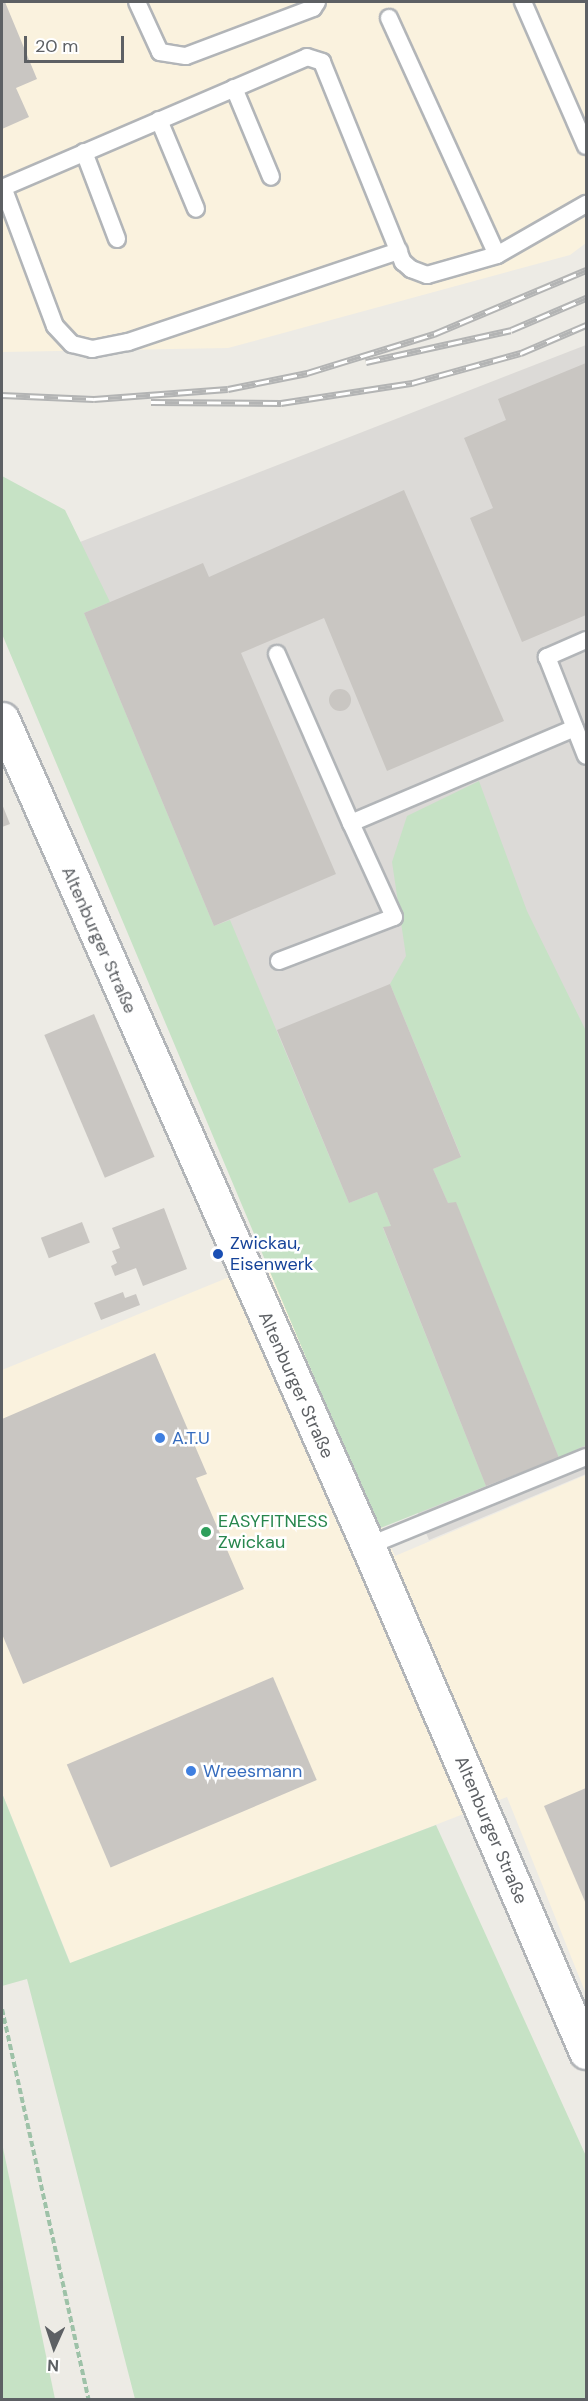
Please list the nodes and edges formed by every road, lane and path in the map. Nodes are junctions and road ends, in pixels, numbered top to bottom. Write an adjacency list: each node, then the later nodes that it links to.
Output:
1 (137, 2): 2 (lane)
2 (317, 2)
3 (523, 2): 7 (lane)
4 (389, 18): 15 (lane)
5 (234, 88): 6 (lane); 9 (lane); 14 (lane)
6 (159, 120): 8 (lane); 12 (lane)
7 (586, 146)
8 (84, 152): 10 (lane); 13 (lane)
9 (271, 177)
10 (2, 188): 14 (lane)
11 (586, 204): 15 (lane)
12 (196, 209)
13 (117, 239)
14 (399, 251): 15 (lane)
15 (497, 255)
16 (586, 640): 19 (lane)
17 (277, 654): 21 (lane)
18 (2, 719): 24 (street, Altenburger Straße)
19 (575, 728): 20 (lane); 21 (lane)
20 (586, 756)
21 (351, 823): 22 (lane)
22 (279, 961)
23 (586, 1457): 24 (lane)
24 (368, 1546): 26 (street, Altenburger Straße)
25 (2, 2009): 27 (path)
26 (586, 2052)
27 (89, 2400)

